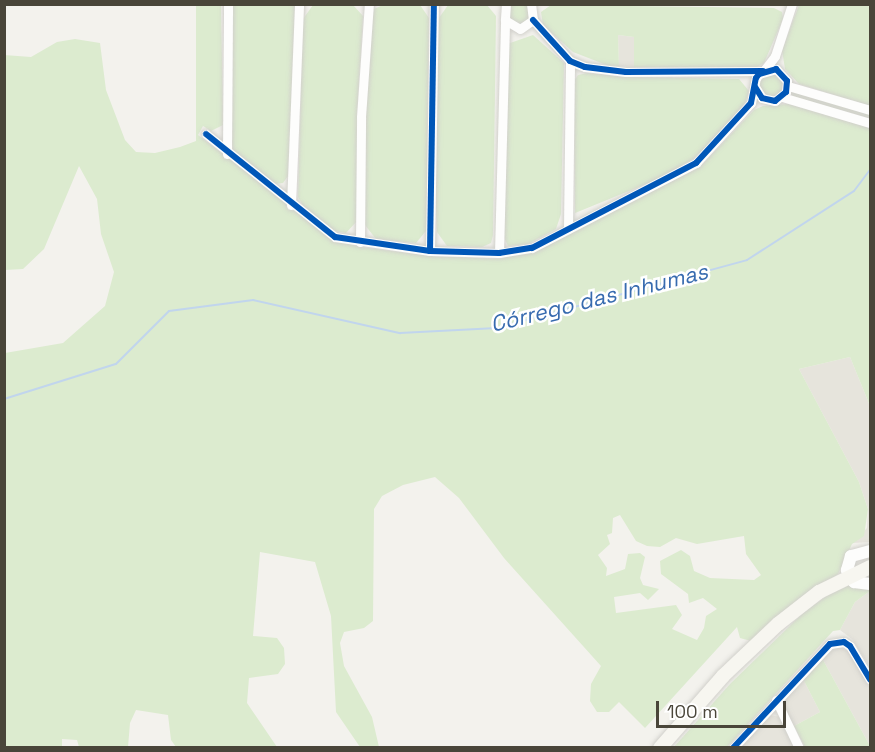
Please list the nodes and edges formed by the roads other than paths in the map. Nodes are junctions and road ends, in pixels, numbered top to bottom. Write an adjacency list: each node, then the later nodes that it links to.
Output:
1 (228, 4): 23 (street)
2 (299, 4): 24 (street)
3 (369, 4): 26 (street)
4 (434, 4): 27 (street)
5 (792, 4): 10 (street)
6 (535, 5): 9 (street)
7 (502, 6): 8 (street)
8 (508, 23): 9 (street); 28 (street)
9 (531, 23): 11 (street)
10 (775, 56): 12 (street); 13 (street)
11 (570, 61): 14 (street); 25 (street)
12 (764, 70): 13 (street); 14 (street); 15 (street)
13 (781, 72): 16 (street)
14 (739, 73): 15 (street)
15 (755, 85): 18 (street); 19 (street)
16 (788, 86): 17 (street); 20 (street)
17 (782, 97): 18 (street); 21 (street)
18 (768, 101): 19 (street)
19 (751, 104): 25 (street)
20 (870, 110)
21 (870, 123)
22 (206, 134): 23 (street)
23 (227, 154): 24 (street)
24 (291, 205): 26 (street)
25 (568, 229): 28 (street)
26 (360, 242): 27 (street)
27 (430, 251): 28 (street)
28 (499, 253)
29 (870, 551): 31 (street)
30 (870, 567): 31 (main road)
31 (847, 578): 32 (street); 35 (main road)
32 (870, 584)
33 (870, 679): 34 (street)
34 (776, 700): 36 (street); 37 (street)
35 (660, 747)
36 (733, 747)
37 (799, 747)

